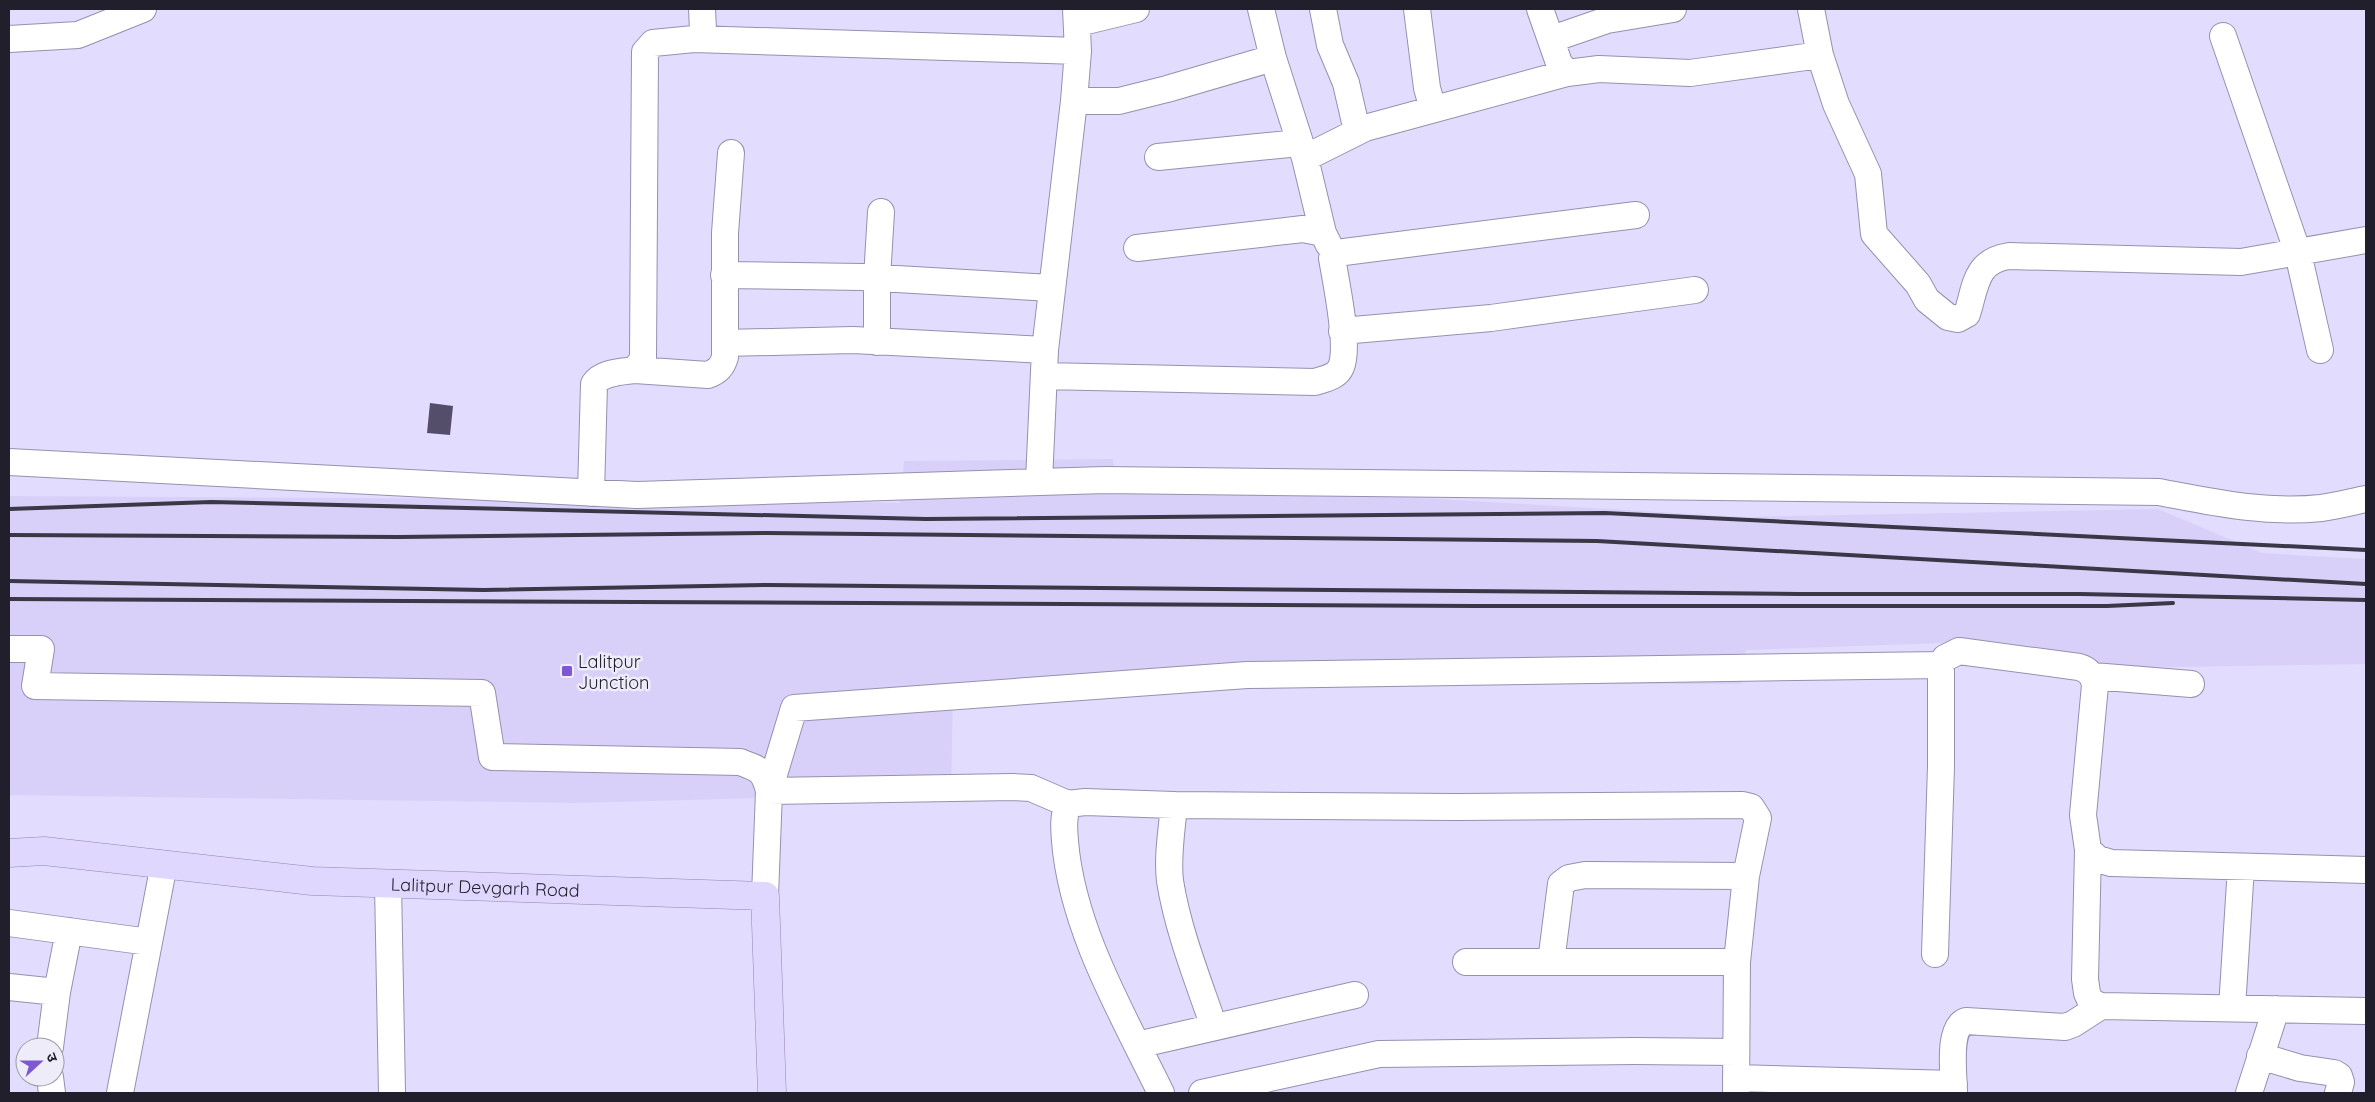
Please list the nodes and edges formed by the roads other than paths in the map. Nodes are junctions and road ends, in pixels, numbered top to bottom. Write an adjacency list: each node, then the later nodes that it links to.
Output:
1 (143, 9): 12 (street)
2 (702, 9): 13 (street)
3 (1136, 9): 10 (street)
4 (1261, 9): 17 (street)
5 (1323, 9): 21 (street)
6 (1417, 9): 20 (street)
7 (1540, 9): 14 (street)
8 (1673, 9): 14 (street)
9 (1812, 9): 16 (street)
10 (1077, 16): 15 (street)
11 (2223, 36): 30 (street)
12 (9, 39)
13 (694, 39): 15 (street); 41 (street)
14 (1552, 39): 18 (street)
15 (1078, 51): 19 (street)
16 (1820, 55): 18 (street); 30 (street)
17 (1273, 58): 19 (street); 22 (street)
18 (1567, 73): 20 (street)
19 (1074, 101): 34 (street)
20 (1433, 109): 21 (street)
21 (1357, 131): 22 (street)
22 (1302, 150): 24 (street); 27 (street)
23 (731, 153): 32 (street)
24 (1158, 157)
25 (881, 212): 33 (street)
26 (1636, 215): 31 (street)
27 (1323, 233): 29 (street); 31 (street)
28 (2366, 240): 30 (street)
29 (1137, 248)
30 (2298, 253): 40 (street)
31 (1332, 258): 36 (street)
32 (724, 275): 33 (street); 38 (street)
33 (877, 278): 34 (street); 37 (street)
34 (1052, 288): 39 (street)
35 (1695, 290): 36 (street)
36 (1342, 331): 42 (street)
37 (877, 342): 38 (street); 39 (street)
38 (725, 343): 41 (street)
39 (1045, 350): 42 (street)
40 (2320, 350)
41 (635, 370): 45 (street)
42 (1044, 376): 44 (street)
43 (9, 462): 45 (street)
44 (1039, 481): 45 (street); 46 (street)
45 (591, 493)
46 (2366, 499)
47 (9, 649): 51 (street)
48 (1941, 665): 49 (street); 51 (street); 65 (street)
49 (2093, 676): 50 (street); 54 (street)
50 (2190, 684)
51 (769, 791): 52 (street); 61 (street)
52 (1068, 804): 53 (street); 78 (street)
53 (1174, 805): 59 (street); 76 (street)
54 (2088, 850): 57 (street); 72 (street)
55 (9, 853): 56 (main road, Lalitpur Devgarh Road)
56 (164, 864): 60 (main road, Lalitpur Devgarh Road); 64 (street)
57 (2241, 867): 58 (street); 73 (street)
58 (2366, 870)
59 (1746, 876): 67 (street); 68 (street)
60 (388, 884): 61 (main road, Lalitpur Devgarh Road); 84 (street)
61 (765, 896): 85 (main road)
62 (9, 923): 63 (street)
63 (69, 931): 64 (street); 70 (street)
64 (149, 942): 83 (street)
65 (1936, 954)
66 (1466, 962): 67 (street)
67 (1550, 962): 68 (street)
68 (1737, 962): 79 (street)
69 (9, 986): 70 (street)
70 (57, 992): 77 (street)
71 (1355, 995): 76 (street)
72 (2101, 1006): 73 (street); 82 (street)
73 (2232, 1008): 74 (street)
74 (2276, 1009): 75 (street); 80 (street)
75 (2366, 1011)
76 (1214, 1028): 78 (street)
77 (51, 1037)
78 (1138, 1045): 86 (street)
79 (1736, 1052): 81 (street); 87 (street)
80 (2260, 1056): 88 (street); 89 (street)
81 (1736, 1086): 82 (street)
82 (1954, 1089)
83 (120, 1093)
84 (392, 1093)
85 (772, 1093)
86 (1161, 1093)
87 (1202, 1093)
88 (2249, 1093)
89 (2338, 1093)

